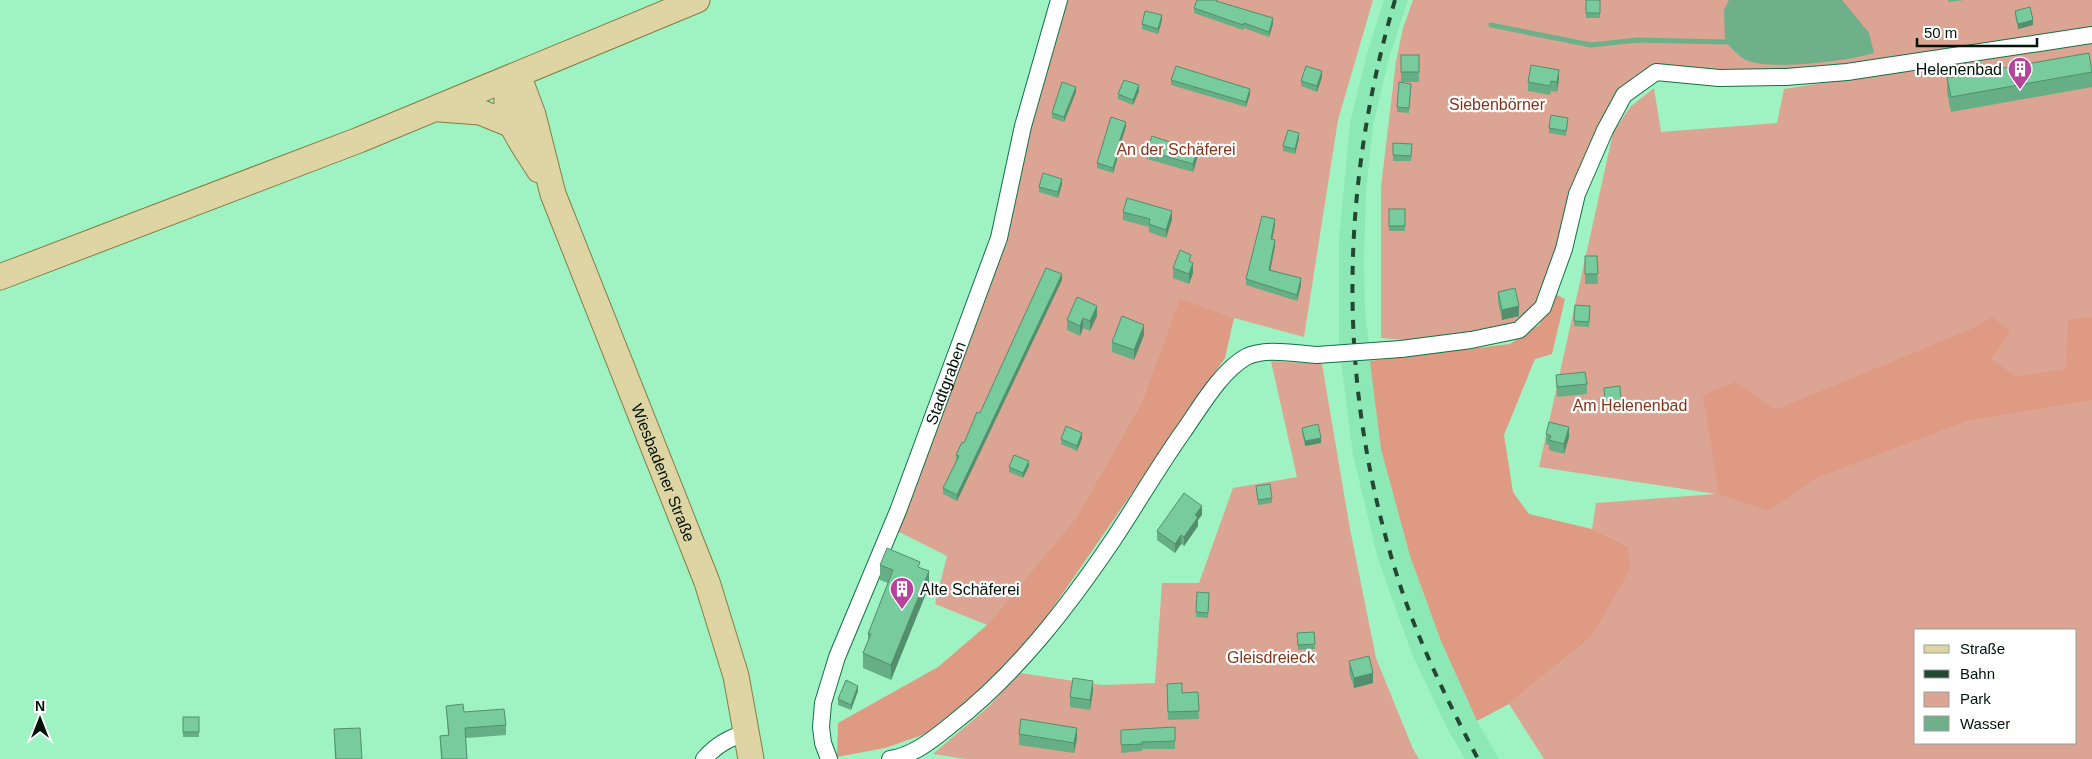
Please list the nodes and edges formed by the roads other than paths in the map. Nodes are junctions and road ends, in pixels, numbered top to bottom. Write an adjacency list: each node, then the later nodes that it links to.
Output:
1 (697, 0): 4 (main road)
2 (1059, 0): 12 (street, Stadtgraben)
3 (2092, 35): 13 (street, bridge)
4 (518, 75): 5 (main road); 6 (main road, Wiesbadener Straße); 7 (main road, Wiesbadener Straße)
5 (435, 108): 6 (main road); 8 (main road)
6 (512, 125): 7 (main road, Wiesbadener Straße)
7 (553, 194): 9 (main road, Wiesbadener Straße)
8 (0, 277)
9 (747, 734): 10 (street); 11 (main road, Wiesbadener Straße)
10 (704, 759)
11 (751, 759)
12 (829, 759)
13 (890, 759)

